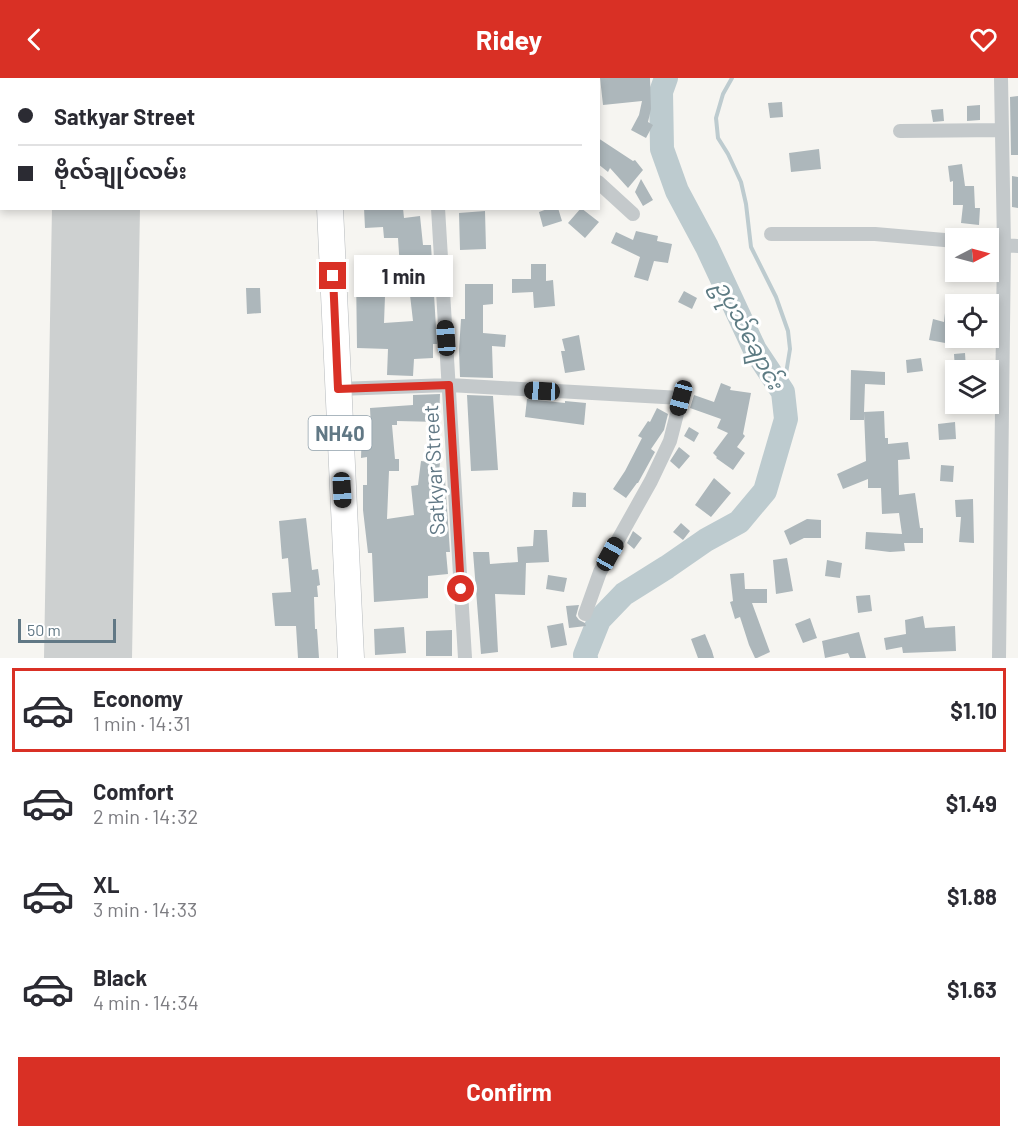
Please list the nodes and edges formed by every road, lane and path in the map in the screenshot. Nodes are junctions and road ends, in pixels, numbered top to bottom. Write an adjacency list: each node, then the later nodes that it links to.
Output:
1 (1001, 78): 2 (street)
2 (1002, 130): 3 (street); 10 (street)
3 (900, 131)
4 (600, 184): 7 (street)
5 (330, 210): 12 (highway, NH40)
6 (438, 210): 11 (street, Satkyar Street)
7 (633, 214)
8 (771, 234): 9 (street)
9 (945, 240)
10 (1011, 246): 16 (street)
11 (449, 385): 12 (street); 13 (street); 15 (street, Satkyar Street)
12 (338, 389): 14 (highway, NH40)
13 (585, 614)
14 (351, 658)
15 (465, 658)
16 (999, 658)

